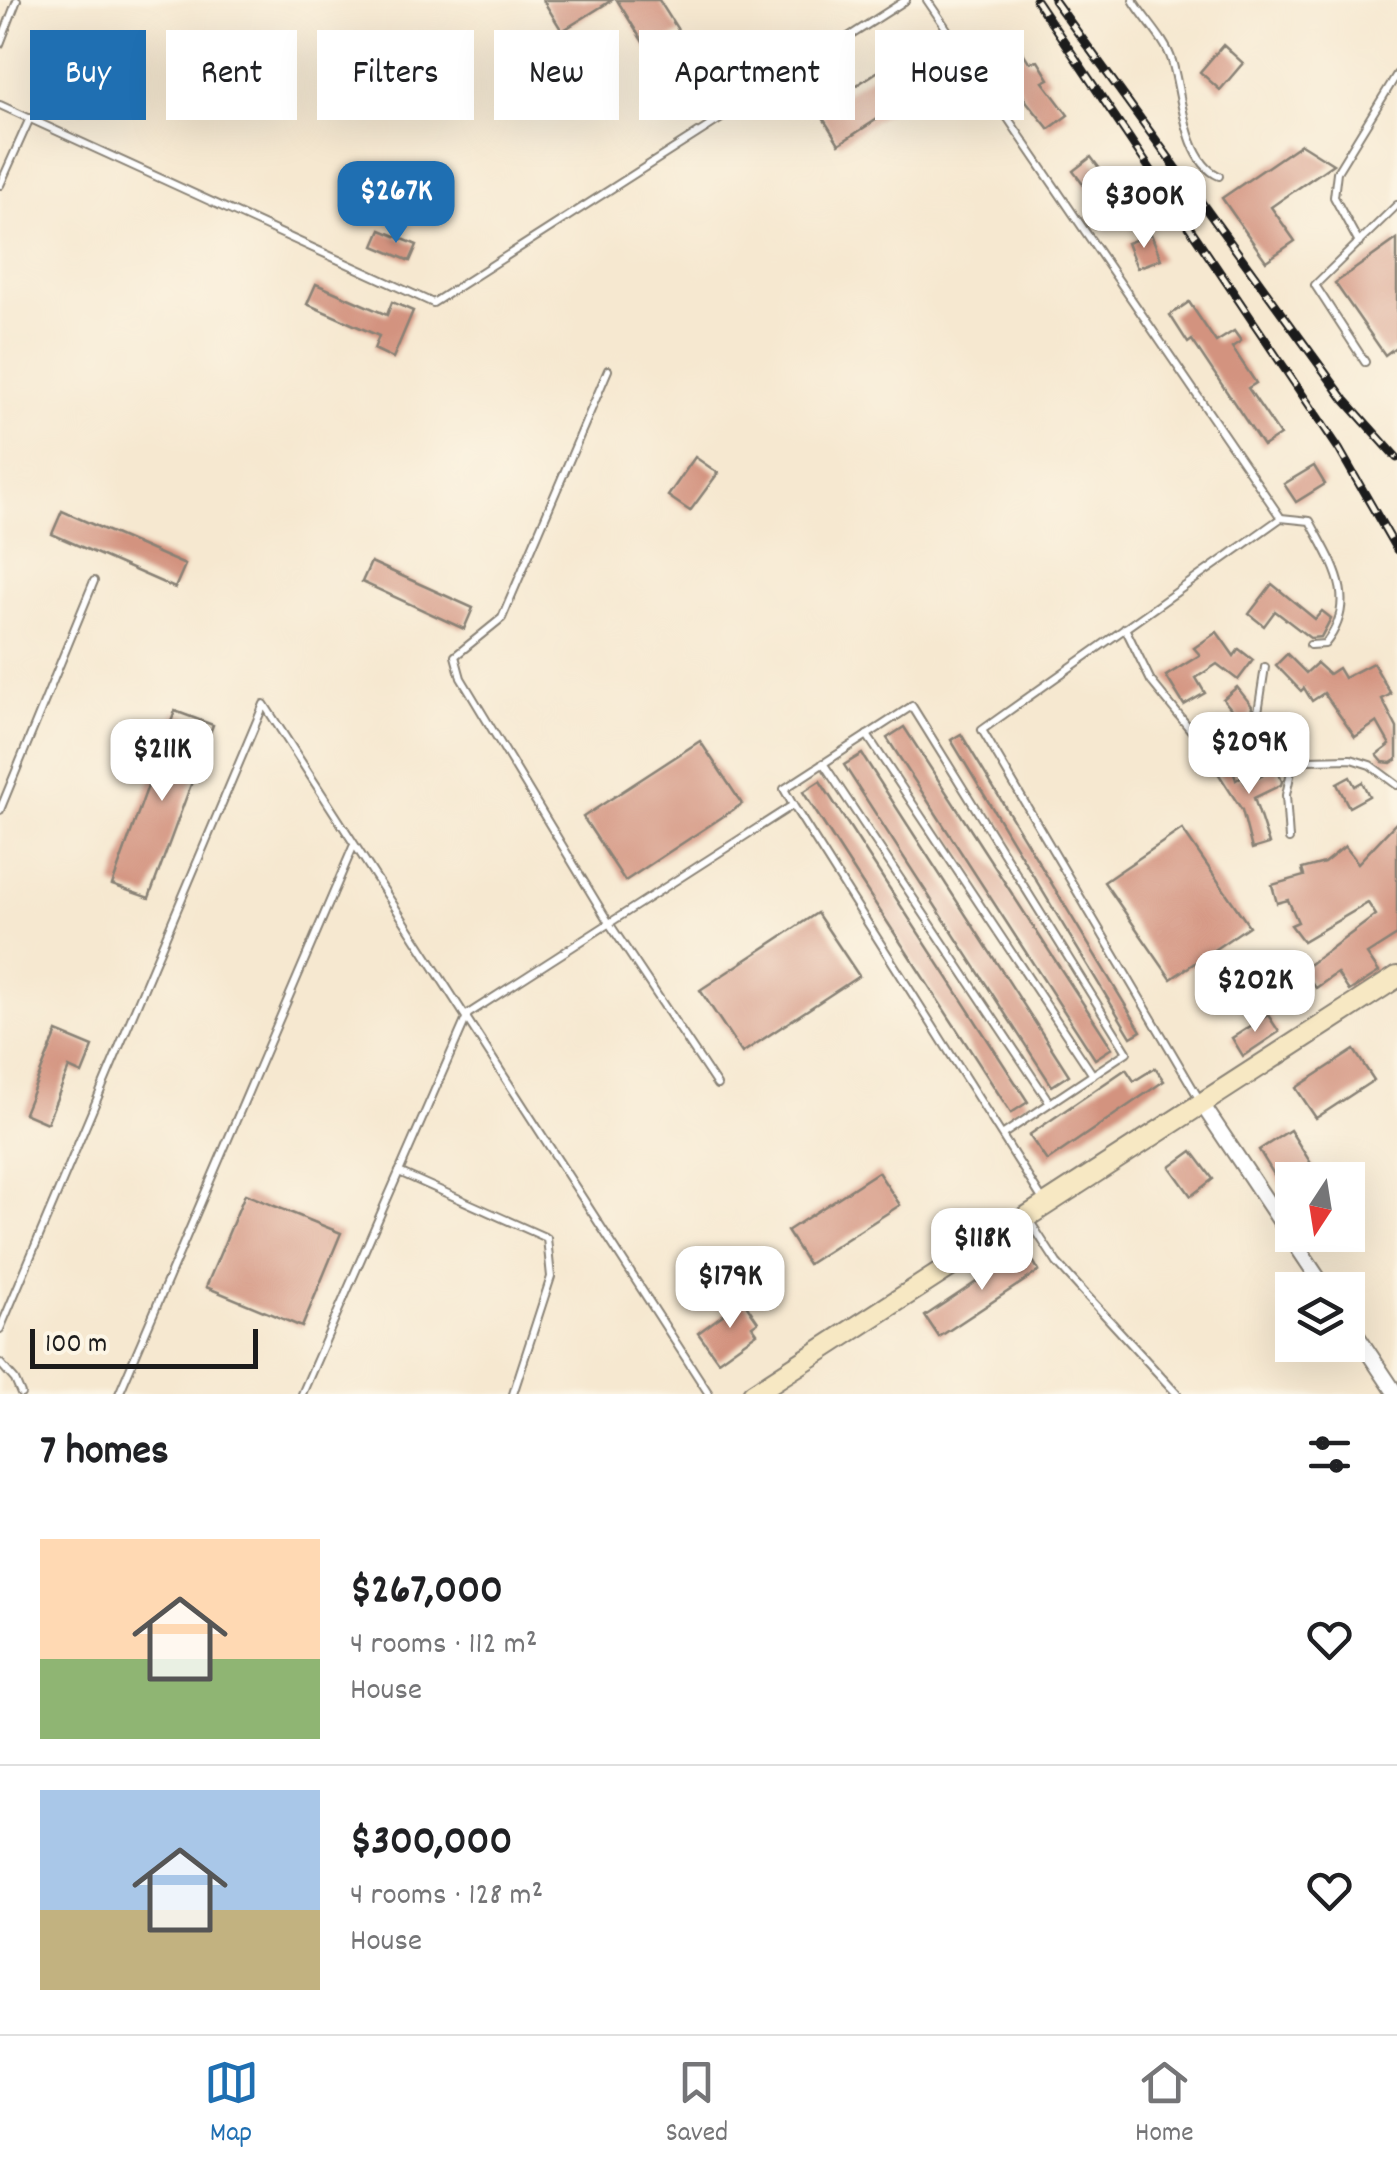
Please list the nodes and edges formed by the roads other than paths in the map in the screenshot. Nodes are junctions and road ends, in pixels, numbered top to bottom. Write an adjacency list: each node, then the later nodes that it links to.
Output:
1 (17, 0): 5 (lane)
2 (906, 0): 9 (lane)
3 (927, 0): 16 (lane)
4 (1133, 0): 10 (lane)
5 (0, 44)
6 (1397, 74): 13 (lane)
7 (0, 105): 8 (lane)
8 (30, 118): 11 (lane)
9 (34, 120)
10 (1219, 176)
11 (0, 185)
12 (1397, 205): 13 (lane)
13 (1360, 243): 14 (lane)
14 (1364, 362)
15 (608, 370): 30 (lane)
16 (1281, 518): 18 (lane); 19 (lane)
17 (94, 581): 27 (lane)
18 (1125, 628): 22 (lane); 37 (lane)
19 (1310, 644)
20 (1264, 667): 22 (lane)
21 (867, 735): 24 (lane); 34 (lane); 34 (lane)
22 (1254, 738): 23 (lane)
23 (1294, 757): 25 (lane); 28 (lane)
24 (823, 764): 26 (lane); 36 (lane)
25 (1397, 786)
26 (793, 805): 30 (lane); 38 (lane)
27 (0, 810)
28 (1289, 840)
29 (354, 846): 33 (lane); 43 (lane); 47 (lane)
30 (609, 923): 33 (lane); 35 (lane)
31 (1397, 978): 37 (main road)
32 (1397, 985): 37 (main road)
33 (468, 1014): 39 (lane); 50 (lane)
34 (1092, 1075): 36 (lane)
35 (717, 1085)
36 (1050, 1104): 38 (lane)
37 (1204, 1107): 40 (main road); 42 (street)
38 (1002, 1135): 40 (lane)
39 (398, 1172): 48 (lane); 49 (lane)
40 (1048, 1208): 41 (main road)
41 (1030, 1220): 51 (main road); 52 (main road); 53 (lane)
42 (1314, 1272)
43 (0, 1328)
44 (1365, 1348): 54 (street)
45 (0, 1364): 46 (lane)
46 (21, 1394)
47 (119, 1394)
48 (302, 1394)
49 (513, 1394)
50 (709, 1394)
51 (753, 1394)
52 (769, 1394)
53 (1177, 1394)
54 (1396, 1394)

